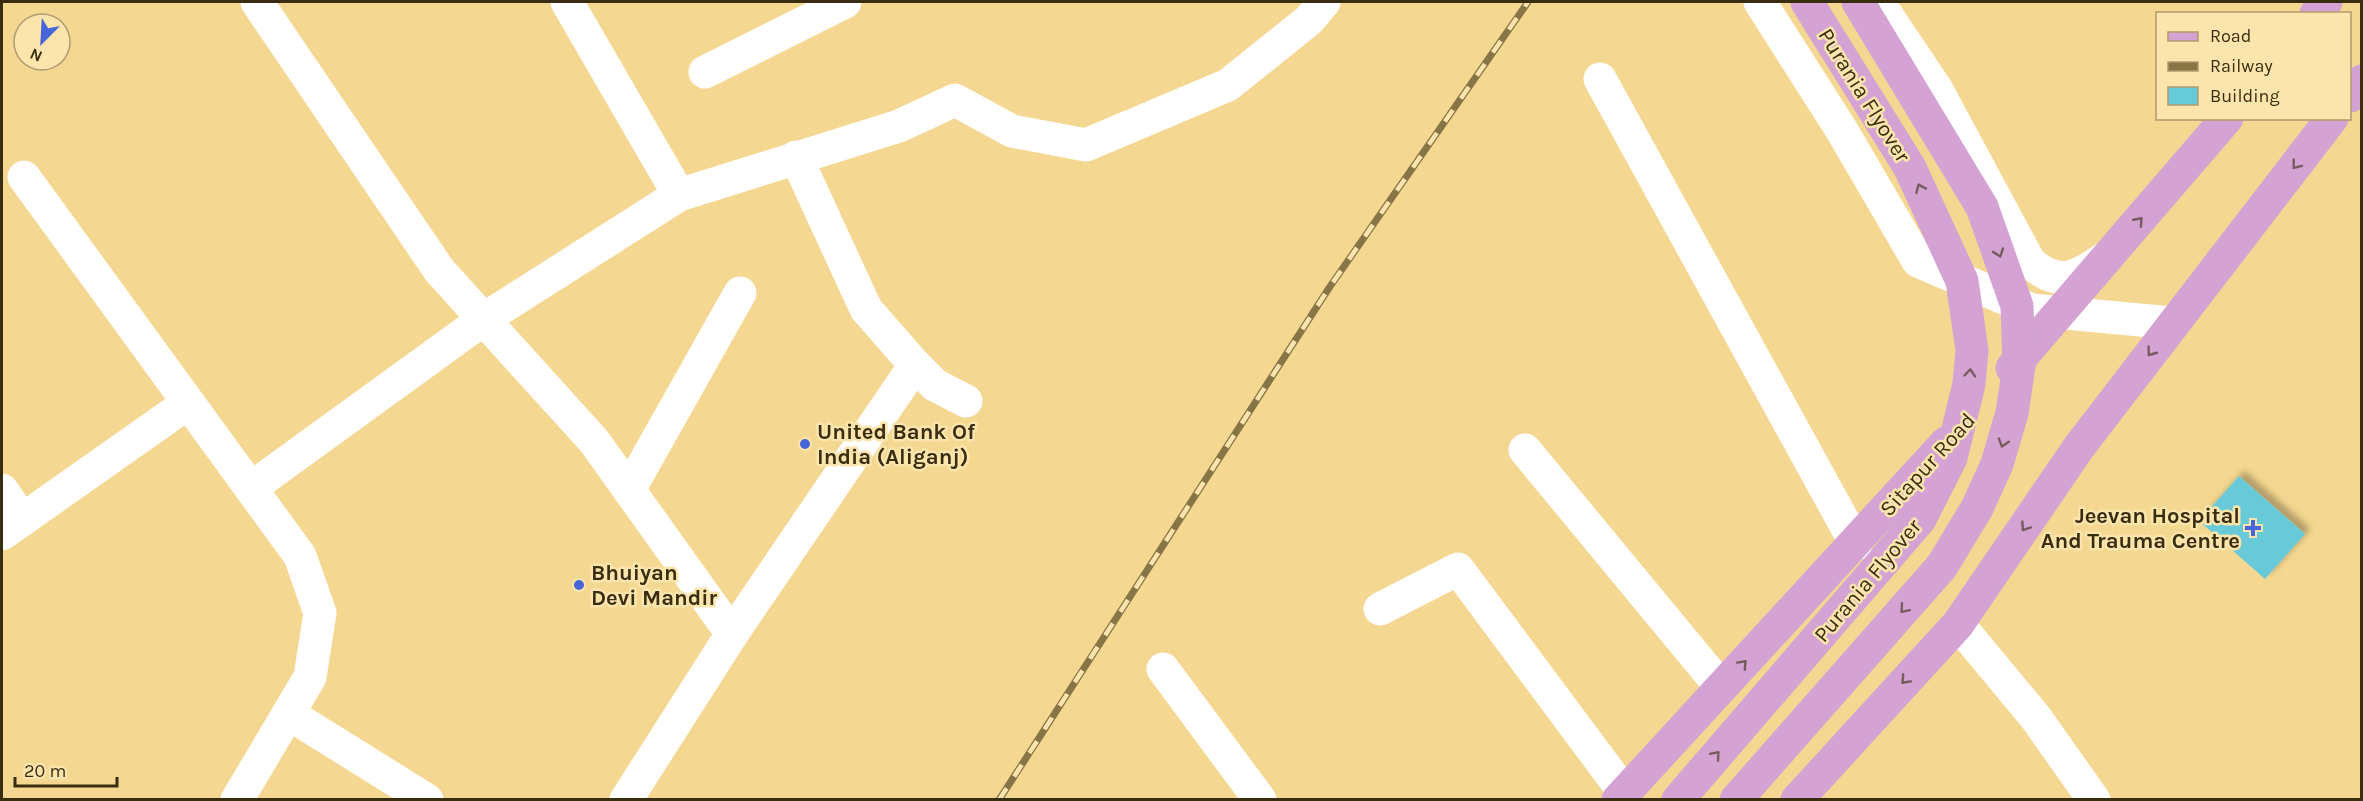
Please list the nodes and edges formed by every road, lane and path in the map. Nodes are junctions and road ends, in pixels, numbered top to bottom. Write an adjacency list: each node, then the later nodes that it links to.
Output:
1 (256, 2): 21 (street)
2 (567, 2): 17 (street)
3 (845, 2): 9 (street)
4 (1324, 2): 15 (street)
5 (1760, 2): 20 (street)
6 (1807, 2): 43 (main road, Purania Flyover, one-way to 6)
7 (1858, 2): 44 (main road, Purania Flyover, one-way to 44)
8 (1878, 2): 18 (street)
9 (705, 72)
10 (1600, 79): 31 (street)
11 (2361, 81): 12 (main road)
12 (2351, 94)
13 (2225, 120): 18 (main road, Sitapur Road, one-way to 13)
14 (2330, 120): 22 (main road, one-way to 22)
15 (796, 157): 17 (street); 23 (street)
16 (24, 177): 25 (street)
17 (680, 195): 21 (street)
18 (2109, 255): 20 (main road, Sitapur Road)
19 (740, 293): 29 (street)
20 (2061, 312): 22 (street); 31 (main road, Sitapur Road)
21 (484, 319): 27 (street); 29 (street)
22 (2172, 323): 33 (main road, one-way to 33)
23 (915, 365): 24 (street); 34 (street)
24 (966, 402)
25 (188, 403): 27 (street); 30 (street)
26 (1525, 450): 36 (street)
27 (251, 488): 37 (street)
28 (2, 490): 30 (street)
29 (629, 490): 34 (street)
30 (12, 527)
31 (1856, 544): 36 (main road, Sitapur Road, one-way to 31)
32 (1380, 609): 39 (street)
33 (1958, 624): 45 (main road, one-way to 45); 46 (street)
34 (732, 634): 42 (street)
35 (1163, 669): 38 (street)
36 (1721, 687): 39 (main road, Sitapur Road)
37 (289, 714): 40 (street); 41 (street)
38 (1246, 794)
39 (1621, 796)
40 (237, 800)
41 (427, 800)
42 (626, 800)
43 (1678, 800)
44 (1736, 800)
45 (1797, 800)
46 (2094, 800)

